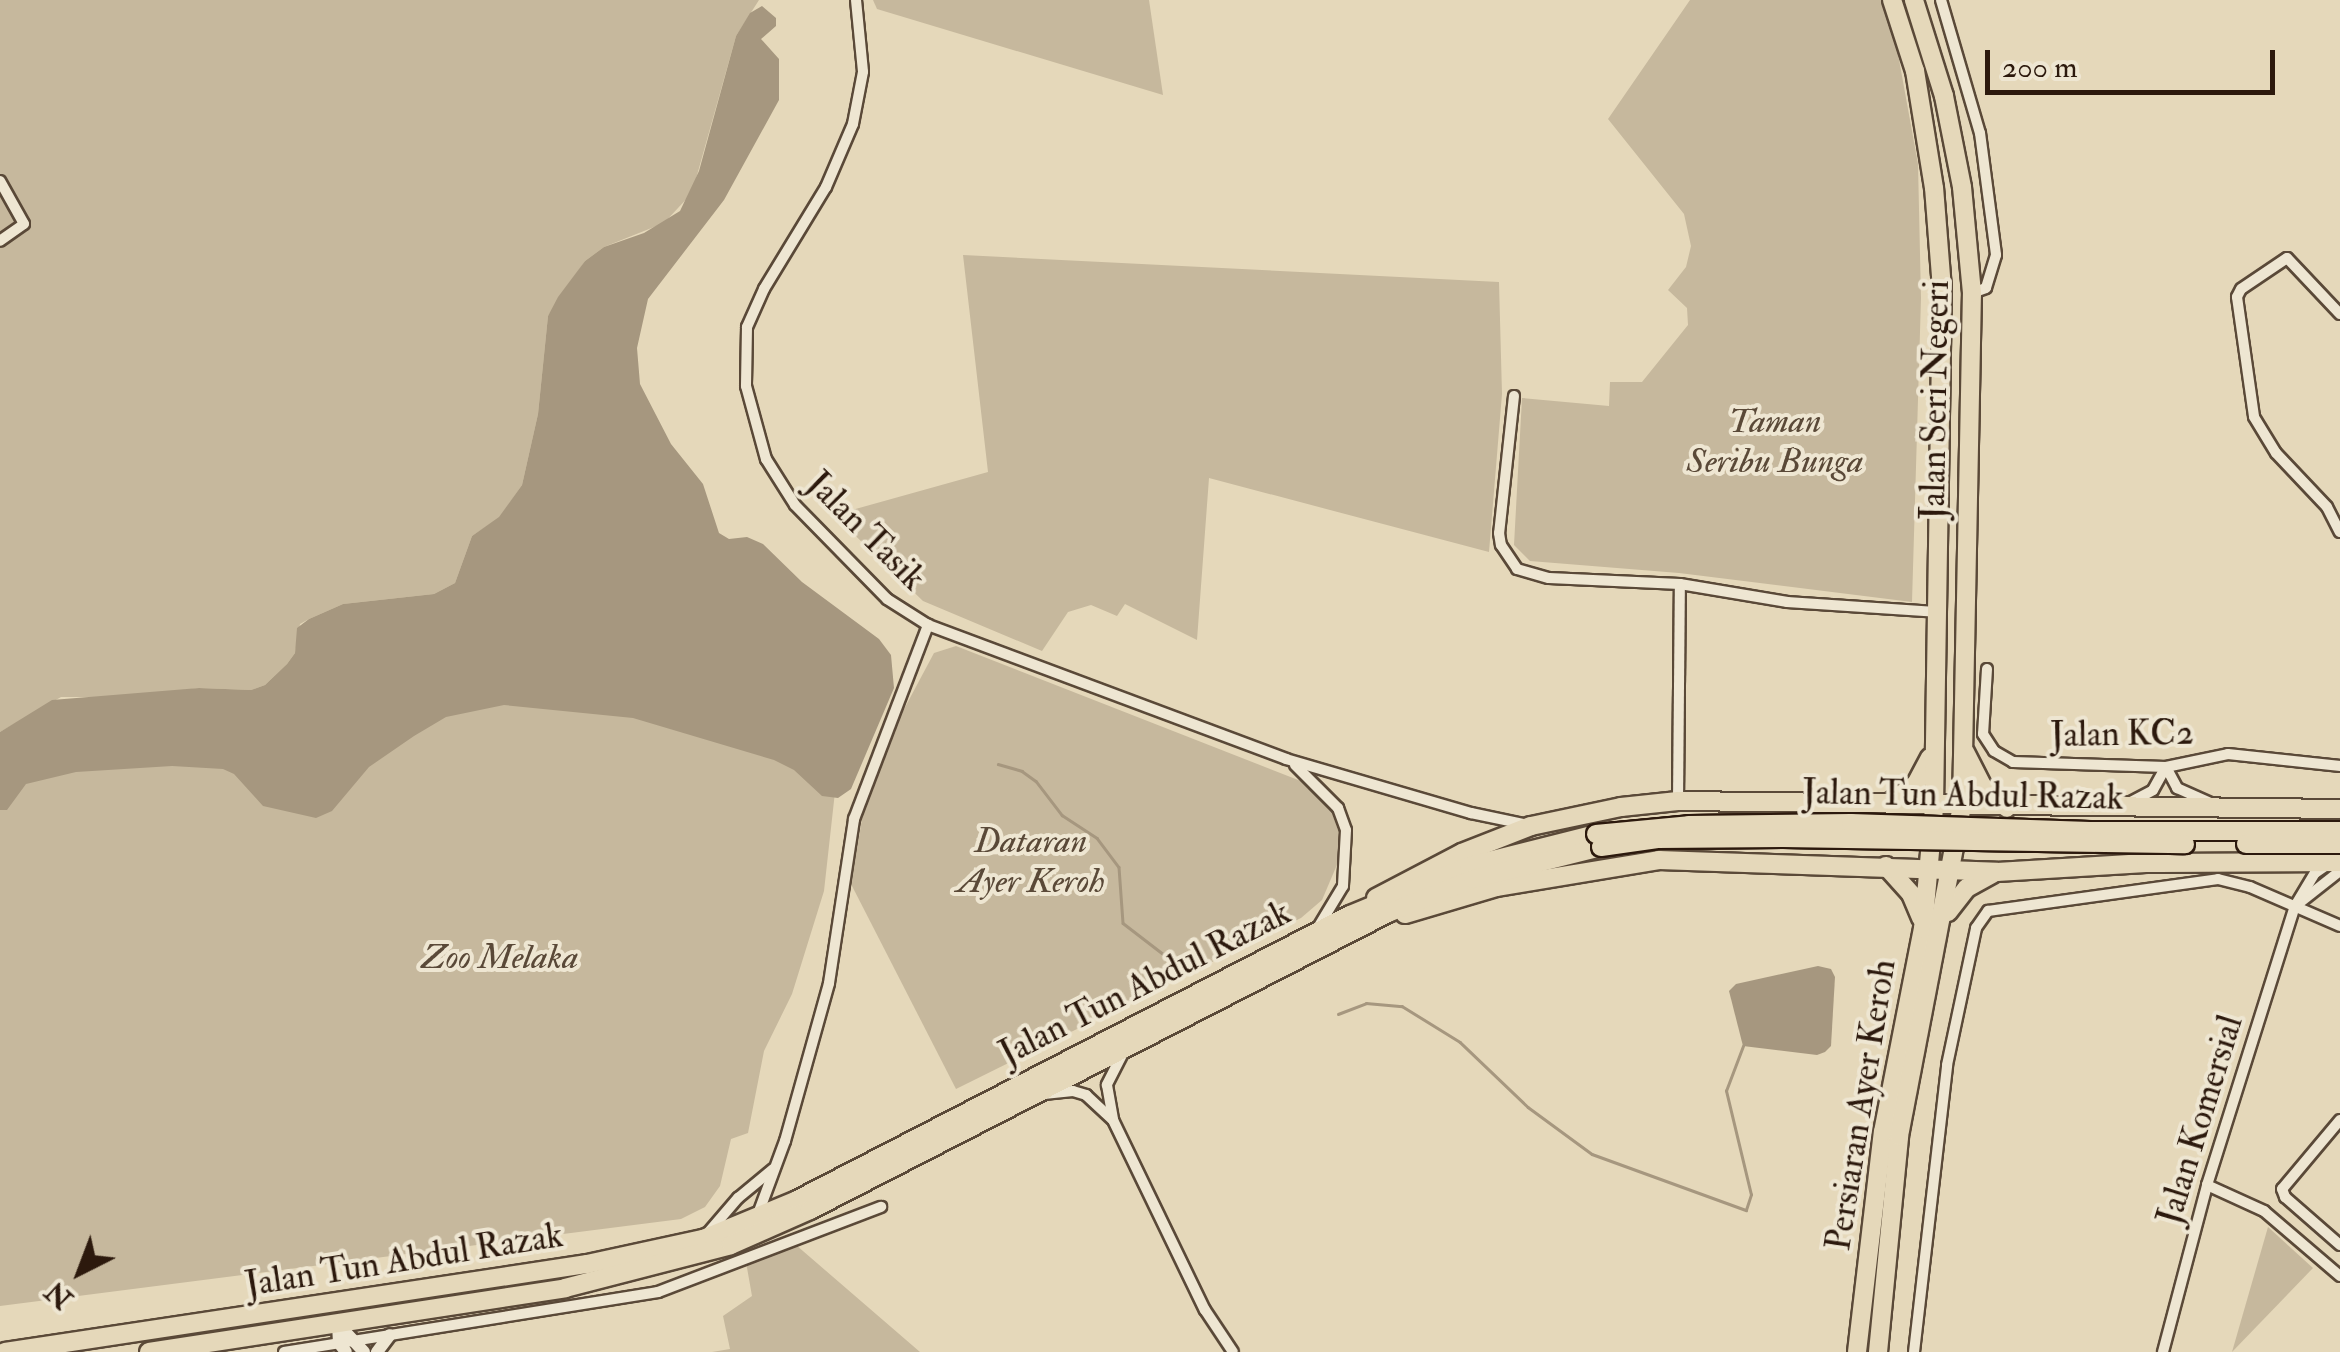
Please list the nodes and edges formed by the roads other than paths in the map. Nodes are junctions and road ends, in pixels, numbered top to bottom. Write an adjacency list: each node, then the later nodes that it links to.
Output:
1 (856, 0): 13 (street, Jalan Tasik)
2 (1892, 0): 12 (main road, Jalan Seri Negeri)
3 (1914, 0): 7 (main road, Jalan Seri Negeri)
4 (1941, 0): 7 (street)
5 (0, 181): 6 (street)
6 (0, 241)
7 (1972, 292): 15 (main road, Jalan Seri Negeri)
8 (2340, 314): 10 (street)
9 (1514, 396): 11 (street)
10 (2340, 532)
11 (1680, 584): 12 (street); 21 (street)
12 (1936, 612): 16 (main road, Jalan Seri Negeri)
13 (928, 624): 17 (street, Jalan Tasik); 50 (street)
14 (1987, 669): 19 (street, Jalan KC2)
15 (1962, 747): 24 (main road, Jalan Seri Negeri); 25 (main road)
16 (1932, 750): 22 (main road); 23 (main road, Jalan Seri Negeri)
17 (1286, 759): 30 (street, Jalan Tasik); 45 (street, Jalan Tasik)
18 (2340, 766): 19 (street, Jalan KC2)
19 (2166, 767): 27 (street); 28 (street)
20 (1826, 801): 21 (main road); 22 (main road); 34 (main road)
21 (1678, 802): 30 (main road)
22 (1888, 804): 23 (main road)
23 (1934, 806): 24 (main road); 37 (main road, Persiaran Ayer Keroh)
24 (1962, 807): 25 (main road); 38 (main road, Jalan Seri Negeri)
25 (2007, 808): 26 (main road)
26 (2077, 808): 27 (main road); 36 (main road)
27 (2120, 808): 28 (main road)
28 (2221, 808): 29 (main road)
29 (2340, 809)
30 (1531, 826): 41 (main road)
31 (2340, 831): 32 (main road, Jalan Tun Abdul Razak, bridge)
32 (1599, 840): 33 (main road, Jalan Tun Abdul Razak, bridge); 41 (main road, Jalan Tun Abdul Razak)
33 (2338, 860): 36 (main road); 40 (street)
34 (1831, 864): 35 (main road); 41 (main road)
35 (1886, 866): 37 (main road); 44 (main road)
36 (2084, 867): 39 (main road)
37 (1928, 868): 38 (main road); 44 (main road, Persiaran Ayer Keroh)
38 (1952, 870): 39 (main road); 42 (main road, Persiaran Ayer Keroh)
39 (1997, 872): 42 (main road)
40 (2295, 906): 43 (street); 51 (street, Jalan Komersial); 70 (street)
41 (1356, 920): 45 (main road, Jalan Tun Abdul Razak); 46 (main road, Jalan Tun Abdul Razak)
42 (1942, 920): 69 (main road, Persiaran Ayer Keroh)
43 (2340, 926)
44 (1923, 928): 68 (main road, Persiaran Ayer Keroh)
45 (1314, 932): 53 (main road, Jalan Tun Abdul Razak)
46 (1127, 1046): 47 (main road, Jalan Tun Abdul Razak); 48 (street)
47 (1034, 1095): 48 (street); 55 (main road, Jalan Tun Abdul Razak)
48 (1112, 1120): 67 (street)
49 (2340, 1120): 54 (street)
50 (777, 1166): 53 (street); 55 (street)
51 (2207, 1185): 56 (street); 71 (street, Jalan Komersial)
52 (881, 1206): 57 (street)
53 (756, 1219): 55 (main road, Jalan Tun Abdul Razak)
54 (2340, 1246)
55 (701, 1247): 57 (street); 58 (main road, Jalan Tun Abdul Razak); 60 (main road, Jalan Tun Abdul Razak)
56 (2340, 1276)
57 (705, 1278): 61 (street)
58 (363, 1300): 59 (main road, Jalan Tun Abdul Razak); 60 (main road)
59 (300, 1310): 60 (main road); 63 (main road, Jalan Tun Abdul Razak)
60 (338, 1324): 62 (street); 64 (main road, Jalan Tun Abdul Razak)
61 (390, 1335): 62 (street); 66 (street)
62 (351, 1347): 65 (street)
63 (5, 1352)
64 (149, 1352)
65 (284, 1352)
66 (377, 1352)
67 (1233, 1352)
68 (1858, 1352)
69 (1878, 1352)
70 (1914, 1352)
71 (2163, 1352)

